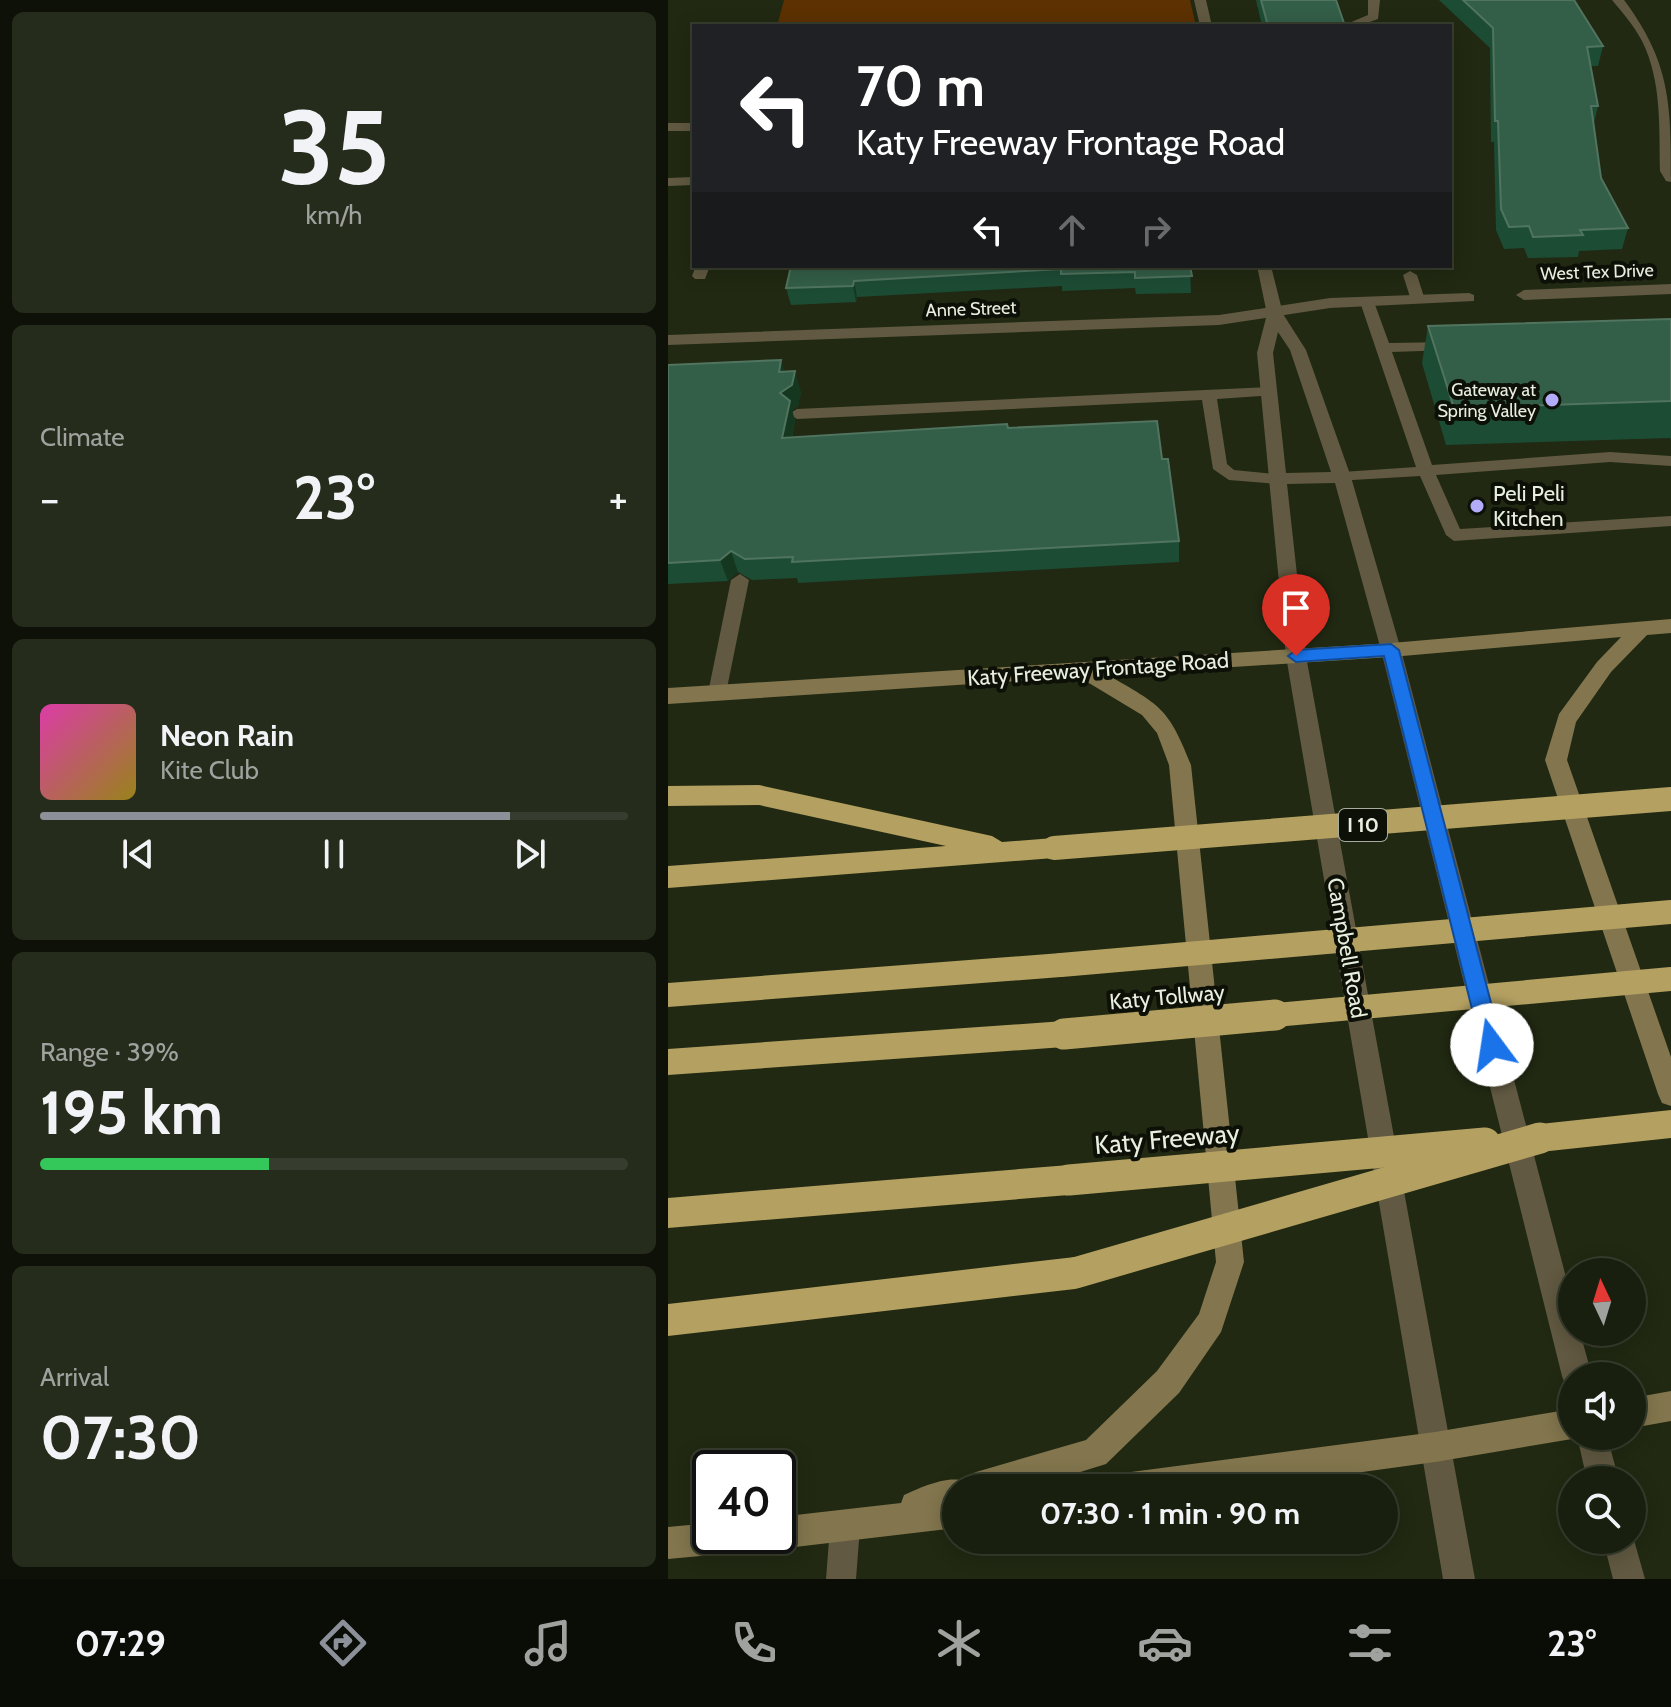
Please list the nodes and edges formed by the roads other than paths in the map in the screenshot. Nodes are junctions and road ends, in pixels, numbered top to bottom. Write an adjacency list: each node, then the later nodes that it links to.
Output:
1 (1200, 0): 4 (street)
2 (1374, 0): 5 (street)
3 (1618, 0): 8 (street)
4 (1206, 24)
5 (1354, 24)
6 (668, 127): 7 (lane)
7 (692, 127)
8 (1671, 178)
9 (692, 181): 10 (lane)
10 (668, 182)
11 (1264, 268): 18 (street, Campbell Road)
12 (1410, 275): 16 (lane)
13 (1671, 289): 14 (street, West Tex Drive)
14 (1524, 295)
15 (1469, 298): 16 (street)
16 (1418, 300): 17 (street)
17 (1367, 302): 18 (street); 21 (lane)
18 (1275, 314): 19 (street, Anne Street); 22 (street, Campbell Road); 27 (street, Campbell Road)
19 (668, 340)
20 (1459, 346): 21 (lane)
21 (1383, 348): 26 (lane)
22 (1270, 392): 23 (lane); 28 (street, Campbell Road)
23 (1209, 395): 24 (lane); 28 (lane)
24 (797, 414)
25 (1671, 461): 26 (lane)
26 (1426, 471): 27 (lane); 29 (lane)
27 (1342, 477): 28 (street); 33 (street, Campbell Road)
28 (1278, 479): 34 (street, Campbell Road)
29 (1671, 521)
30 (740, 580): 36 (lane)
31 (1671, 626): 32 (main road, Katy Freeway Frontage Road)
32 (1641, 629): 33 (main road, Katy Freeway Frontage Road); 46 (main road)
33 (1391, 650): 34 (main road, Katy Freeway Frontage Road); 51 (street, Campbell Road)
34 (1296, 656): 35 (main road, Katy Freeway Frontage Road); 55 (street, Campbell Road)
35 (1081, 669): 36 (main road, Katy Freeway Frontage Road); 56 (main road)
36 (717, 693): 37 (main road, Katy Freeway Frontage Road)
37 (668, 696)
38 (668, 796): 40 (highway)
39 (1671, 799): 40 (highway, I 10, bridge)
40 (1017, 852): 41 (highway, I 10)
41 (668, 877)
42 (1671, 912): 44 (highway, Katy Tollway, bridge)
43 (1671, 979): 45 (highway, Katy Tollway, bridge)
44 (668, 995)
45 (668, 1062)
46 (1671, 1094)
47 (1671, 1124): 48 (highway, Katy Freeway)
48 (1540, 1138): 49 (highway, Katy Freeway, bridge); 50 (highway, bridge)
49 (668, 1213)
50 (668, 1320)
51 (1573, 1362)
52 (1671, 1406): 53 (main road)
53 (1646, 1410)
54 (1558, 1426): 55 (main road)
55 (1435, 1447): 57 (main road); 66 (street, Campbell Road)
56 (1024, 1474)
57 (1235, 1474)
58 (942, 1498): 60 (main road)
59 (942, 1514): 60 (main road)
60 (845, 1527): 61 (main road); 65 (lane)
61 (796, 1531)
62 (692, 1541): 63 (main road)
63 (668, 1543)
64 (1623, 1554): 67 (street)
65 (841, 1579)
66 (1459, 1579)
67 (1629, 1579)

